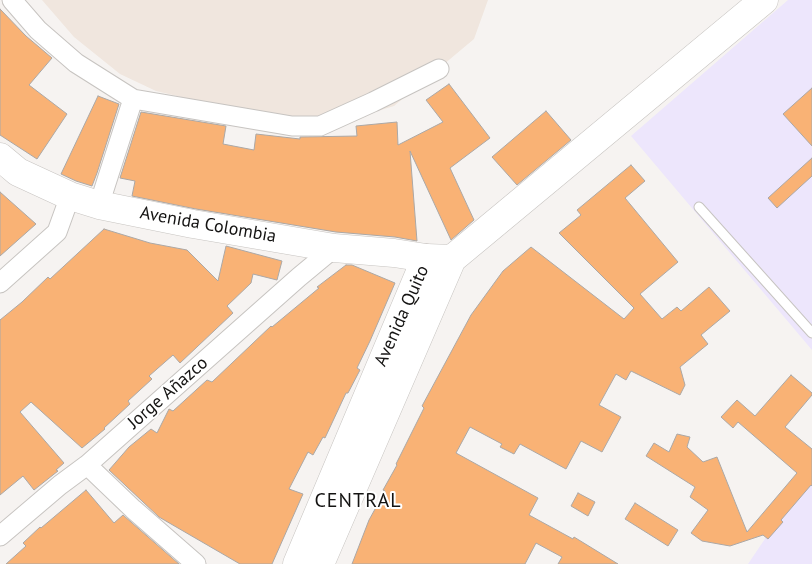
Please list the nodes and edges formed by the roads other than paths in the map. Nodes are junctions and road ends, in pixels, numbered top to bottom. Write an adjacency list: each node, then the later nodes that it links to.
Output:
1 (12, 0): 4 (street)
2 (764, 0): 10 (main road)
3 (439, 69): 4 (street)
4 (132, 99): 7 (street)
5 (0, 157): 6 (main road, Avenida Colombia)
6 (70, 196): 7 (main road, Avenida Colombia); 11 (street)
7 (99, 205): 9 (main road, Avenida Colombia)
8 (699, 208): 12 (lane)
9 (334, 248): 10 (main road, Avenida Colombia); 13 (street, Jorge Añazco)
10 (439, 259): 16 (main road, Avenida Quito); 17 (main road, Avenida Quito)
11 (0, 283)
12 (812, 333)
13 (87, 465): 14 (street, Jorge Añazco); 15 (street)
14 (0, 536)
15 (196, 564)
16 (296, 564)
17 (320, 564)

